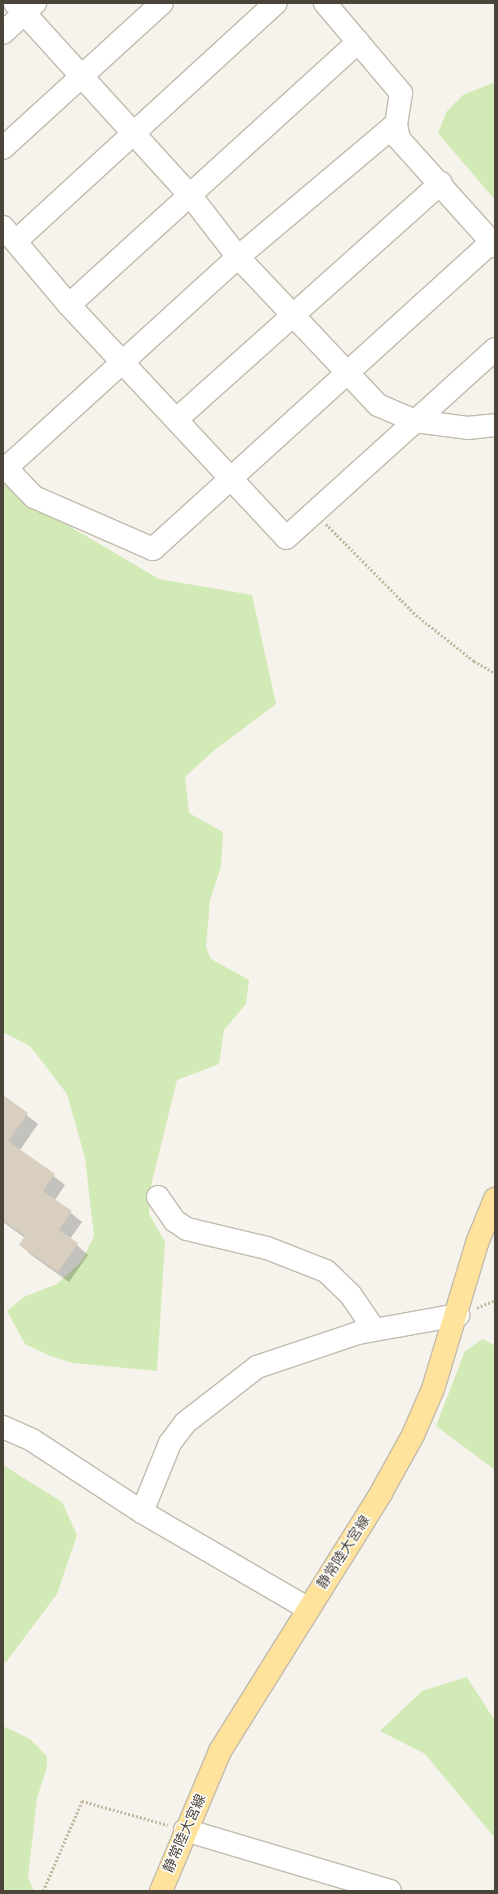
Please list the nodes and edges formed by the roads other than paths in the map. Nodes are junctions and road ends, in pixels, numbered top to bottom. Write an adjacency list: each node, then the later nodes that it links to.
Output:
1 (162, 3): 7 (street)
2 (276, 3): 9 (street)
3 (325, 3): 6 (street)
4 (24, 7): 5 (street); 7 (street)
5 (3, 33)
6 (358, 42): 8 (street); 12 (street)
7 (81, 76): 9 (street); 10 (street)
8 (396, 124): 11 (street); 15 (street)
9 (134, 132): 12 (street); 13 (street)
10 (3, 148)
11 (440, 183): 14 (street); 17 (street)
12 (190, 195): 15 (street); 16 (street)
13 (9, 234): 16 (street)
14 (493, 244): 20 (street)
15 (238, 257): 17 (street); 19 (street)
16 (69, 305): 19 (street)
17 (293, 315): 20 (street); 21 (street)
18 (495, 349): 22 (street)
19 (121, 361): 21 (street); 24 (street)
20 (347, 374): 22 (street); 24 (street)
21 (177, 419): 24 (street)
22 (415, 421): 23 (street); 24 (street)
23 (495, 425)
24 (231, 480)
25 (158, 1197): 28 (street)
26 (495, 1199): 27 (main road, 静常陸大宮線)
27 (458, 1315): 28 (street); 31 (main road, 静常陸大宮線)
28 (374, 1329): 30 (street)
29 (3, 1427): 30 (street)
30 (142, 1512): 31 (street)
31 (307, 1608): 32 (main road, 静常陸大宮線)
32 (186, 1830): 33 (main road, 静常陸大宮線); 34 (street)
33 (161, 1891)
34 (390, 1891)

